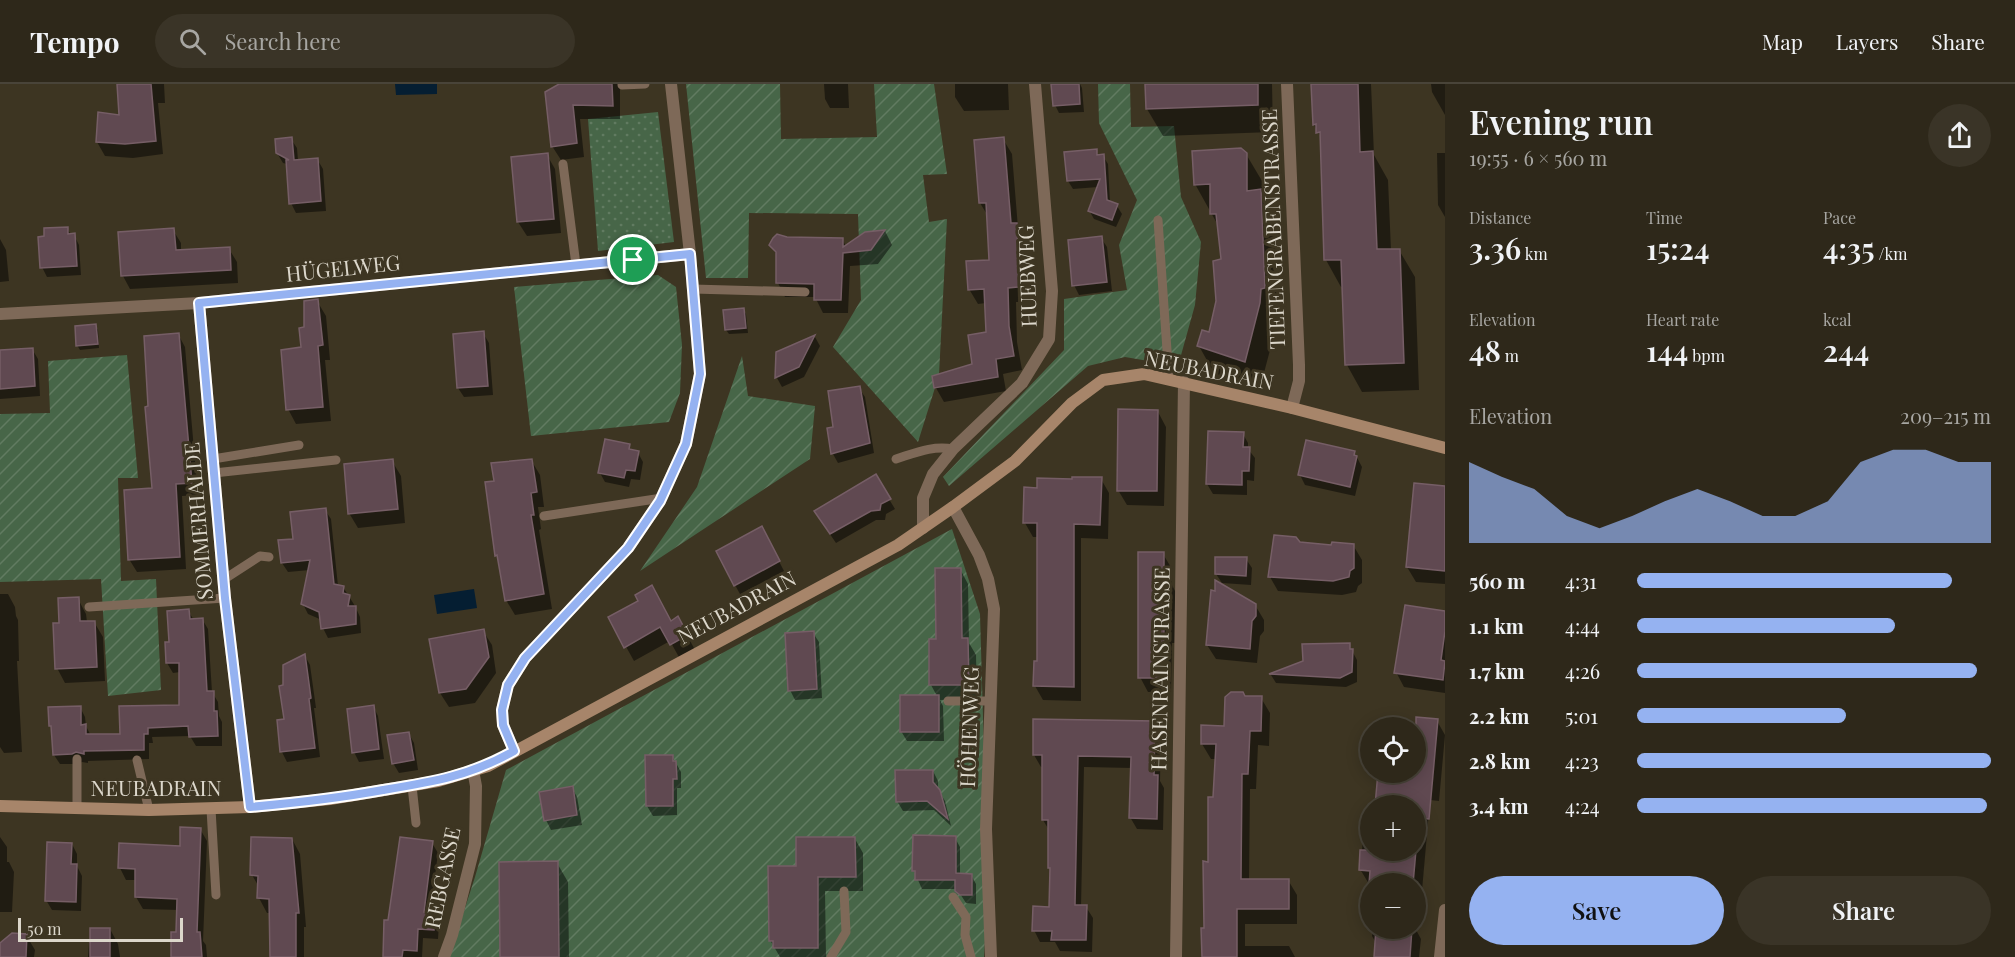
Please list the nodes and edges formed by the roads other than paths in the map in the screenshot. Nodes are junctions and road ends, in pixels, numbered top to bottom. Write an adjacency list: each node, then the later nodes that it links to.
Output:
1 (645, 84): 5 (lane)
2 (671, 84): 8 (street)
3 (1035, 84): 19 (street, HUEBWEG)
4 (1287, 84): 16 (street, TIEFENGRABENSTRASSE)
5 (622, 85)
6 (563, 164): 9 (lane)
7 (1158, 220): 14 (lane)
8 (690, 254): 9 (street, HÜGELWEG); 10 (street)
9 (576, 265): 12 (street, HÜGELWEG)
10 (693, 289): 11 (lane); 24 (street)
11 (806, 292)
12 (199, 303): 13 (street, HÜGELWEG); 20 (street, SOMMERHALDE)
13 (0, 314)
14 (1169, 379): 15 (street, NEUBADRAIN); 25 (street, NEUBADRAIN)
15 (1184, 382): 16 (street, NEUBADRAIN); 53 (street, HASENRAINSTRASSE)
16 (1292, 408): 18 (street, NEUBADRAIN)
17 (299, 445): 20 (lane)
18 (1445, 448)
19 (953, 449): 21 (lane); 27 (street, HUEBWEG)
20 (213, 459): 23 (street, SOMMERHALDE)
21 (896, 459)
22 (336, 460): 23 (lane)
23 (214, 473): 29 (street, SOMMERHALDE)
24 (662, 498): 26 (lane); 34 (street)
25 (953, 507): 27 (street, NEUBADRAIN); 33 (street, HÖHENWEG)
26 (544, 516)
27 (923, 528): 34 (street, NEUBADRAIN)
28 (269, 556): 29 (lane)
29 (223, 580): 30 (street, SOMMERHALDE)
30 (225, 598): 31 (lane); 40 (street, SOMMERHALDE)
31 (89, 608)
32 (948, 701): 33 (lane)
33 (990, 701): 52 (street, HÖHENWEG)
34 (514, 751): 37 (street, NEUBADRAIN)
35 (77, 759): 41 (lane)
36 (137, 760): 43 (lane)
37 (473, 770): 38 (street, NEUBADRAIN); 49 (street, REBGASSE)
38 (412, 786): 40 (street, NEUBADRAIN); 44 (lane)
39 (0, 806): 41 (street, NEUBADRAIN)
40 (250, 807): 42 (street, NEUBADRAIN)
41 (77, 809): 43 (street, NEUBADRAIN)
42 (211, 809): 43 (street, NEUBADRAIN); 46 (lane)
43 (149, 810)
44 (416, 823)
45 (844, 891): 50 (lane)
46 (216, 895)
47 (953, 897): 51 (lane)
48 (1445, 910): 54 (street)
49 (444, 957)
50 (831, 957)
51 (971, 957)
52 (991, 957)
53 (1176, 957)
54 (1440, 957)

